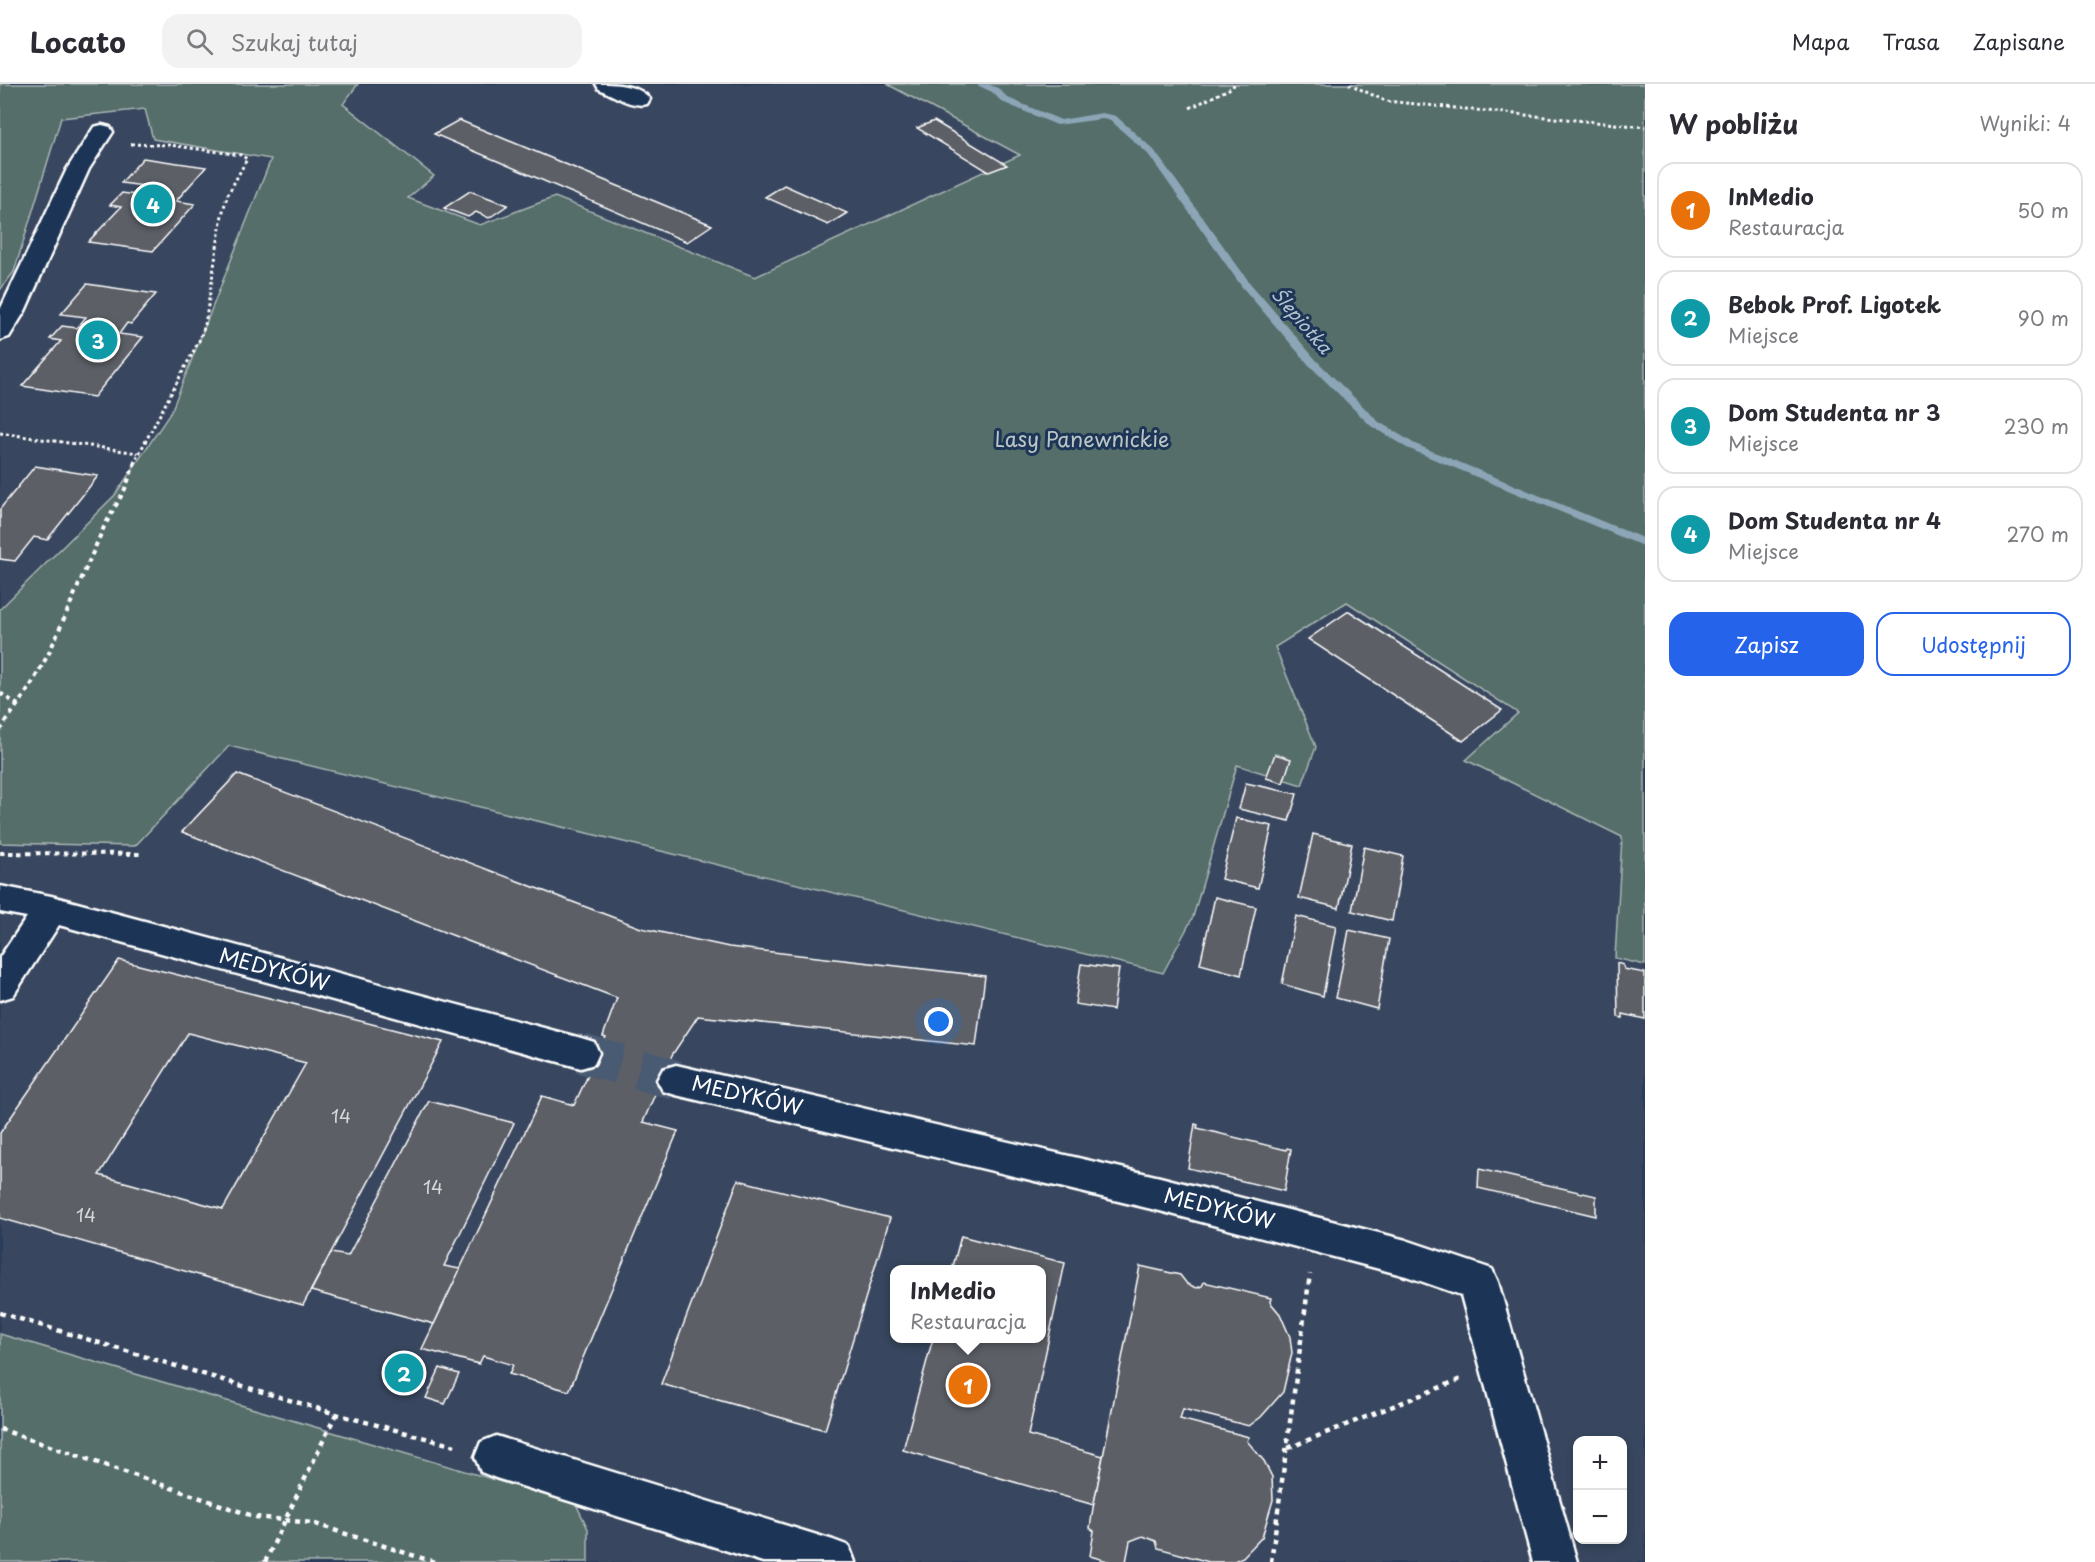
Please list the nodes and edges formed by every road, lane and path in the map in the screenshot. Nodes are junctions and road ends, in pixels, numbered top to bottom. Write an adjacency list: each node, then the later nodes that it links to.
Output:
1 (607, 84): 4 (street)
2 (1234, 84): 5 (path)
3 (1349, 84): 6 (path)
4 (639, 99)
5 (1190, 108)
6 (1645, 127)
7 (102, 132): 9 (street)
8 (123, 145): 11 (path)
9 (0, 332)
10 (0, 433): 11 (path)
11 (138, 453): 13 (path)
12 (0, 693): 13 (path)
13 (18, 705): 14 (path)
14 (0, 730)
15 (0, 853): 16 (path)
16 (140, 854)
17 (0, 899): 18 (street, MEDYKÓW)
18 (51, 909): 19 (street); 20 (street, MEDYKÓW)
19 (0, 986)
20 (581, 1053)
21 (676, 1080): 24 (street, MEDYKÓW)
22 (1306, 1307): 27 (path)
23 (0, 1313): 25 (path)
24 (1500, 1363): 27 (path); 34 (street, MEDYKÓW)
25 (336, 1414): 28 (path); 29 (path)
26 (0, 1429): 29 (path)
27 (1288, 1448): 33 (path)
28 (496, 1457): 32 (street)
29 (284, 1521): 30 (path); 31 (path)
30 (265, 1562)
31 (434, 1562)
32 (832, 1562)
33 (1271, 1562)
34 (1555, 1562)

